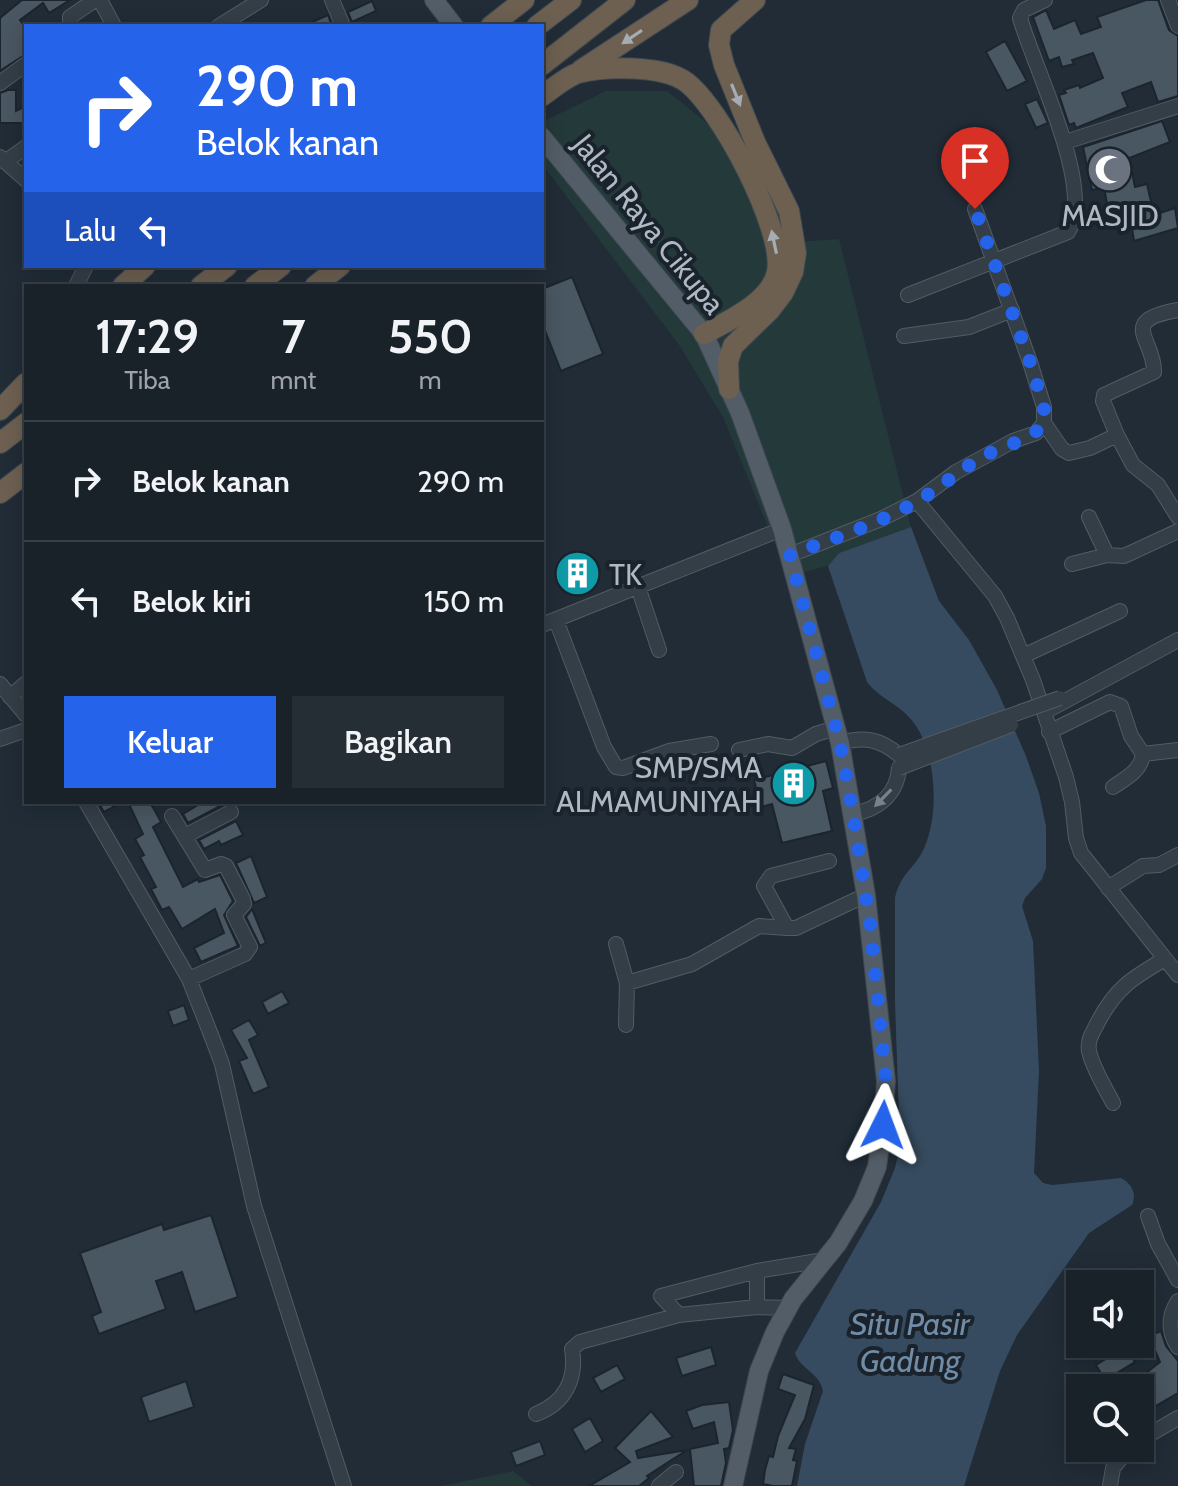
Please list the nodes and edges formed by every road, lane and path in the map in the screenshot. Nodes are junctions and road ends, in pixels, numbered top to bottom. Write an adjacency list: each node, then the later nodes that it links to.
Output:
1 (97, 0): 12 (street); 13 (street)
2 (261, 0): 14 (street)
3 (332, 0): 15 (street)
4 (524, 0): 17 (highway)
5 (571, 0): 18 (highway)
6 (625, 0): 20 (highway)
7 (688, 0): 22 (highway, one-way to 22)
8 (755, 0): 47 (highway, one-way to 47)
9 (1045, 0): 27 (street)
10 (1168, 0): 19 (street)
11 (438, 6): 16 (main road)
12 (70, 24)
13 (113, 24)
14 (222, 24)
15 (342, 24)
16 (452, 24)
17 (494, 24)
18 (540, 24)
19 (1178, 26)
20 (544, 63)
21 (24, 65): 23 (street)
22 (575, 74): 24 (highway); 44 (highway, one-way to 22)
23 (0, 83)
24 (544, 95)
25 (1178, 106): 27 (street)
26 (544, 140): 44 (main road, Jalan Raya Cikupa)
27 (1065, 142): 32 (street)
28 (24, 148): 29 (street)
29 (4, 162): 30 (street)
30 (24, 178)
31 (975, 209): 32 (street)
32 (995, 263): 41 (street); 42 (street)
33 (143, 268): 37 (highway)
34 (224, 268): 38 (highway)
35 (278, 268): 39 (highway)
36 (338, 268): 40 (highway)
37 (125, 284)
38 (204, 284)
39 (258, 284)
40 (318, 284)
41 (908, 295)
42 (1012, 310): 45 (street); 49 (street)
43 (1178, 310): 51 (street)
44 (704, 334): 47 (main road, Jalan Raya Cikupa)
45 (904, 336)
46 (24, 383): 48 (highway)
47 (729, 389): 58 (main road, Jalan Raya Cikupa)
48 (0, 410)
49 (1044, 423): 51 (street); 55 (street)
50 (24, 425): 52 (highway)
51 (1117, 435): 57 (street)
52 (0, 443)
53 (24, 475): 54 (highway)
54 (0, 493)
55 (917, 501): 60 (street); 69 (street)
56 (1089, 517): 61 (street)
57 (1178, 517)
58 (782, 529): 60 (main road, Jalan Raya Cikupa); 63 (street)
59 (1178, 531): 61 (street)
60 (790, 555): 76 (main road, Jalan Raya Cikupa)
61 (1107, 555): 62 (street)
62 (1072, 564)
63 (638, 587): 65 (street); 68 (street)
64 (1120, 611): 69 (street)
65 (549, 622): 78 (street)
66 (1178, 630): 82 (street, bridge)
67 (1178, 640): 82 (street, bridge)
68 (659, 650)
69 (1023, 656): 75 (street)
70 (0, 684): 72 (street)
71 (24, 685): 72 (street)
72 (10, 697): 73 (street)
73 (24, 713)
74 (24, 731): 77 (street)
75 (1049, 732): 81 (street); 91 (street)
76 (838, 736): 79 (street); 82 (street); 86 (main road, Jalan Raya Cikupa)
77 (0, 739)
78 (711, 744)
79 (739, 750)
80 (1178, 750): 81 (street)
81 (1143, 754): 83 (street)
82 (899, 761): 86 (street, one-way to 86)
83 (1113, 787)
84 (87, 804): 97 (street)
85 (231, 812): 88 (street)
86 (853, 814): 92 (main road, Jalan Raya Cikupa)
87 (172, 816): 88 (street)
88 (185, 836): 97 (street)
89 (1178, 855): 91 (street)
90 (829, 861): 93 (street)
91 (1108, 888): 95 (street)
92 (866, 895): 93 (street); 102 (main road, Jalan Raya Cikupa)
93 (787, 928): 98 (street)
94 (616, 944): 98 (street)
95 (1165, 959): 96 (street); 100 (street)
96 (1178, 975)
97 (189, 979): 115 (street)
98 (627, 983): 99 (street)
99 (626, 1025)
100 (1113, 1103)
101 (1148, 1216): 104 (street)
102 (824, 1260): 103 (street); 107 (main road, Jalan Raya Cikupa)
103 (757, 1271): 106 (street); 108 (street)
104 (1178, 1280)
105 (1178, 1301): 109 (street)
106 (757, 1307): 107 (street); 108 (street)
107 (788, 1308): 117 (main road, Jalan Raya Cikupa)
108 (679, 1315): 110 (street)
109 (1178, 1347)
110 (536, 1414)
111 (1178, 1418): 112 (street)
112 (1154, 1432)
113 (1118, 1462): 118 (street)
114 (676, 1472): 116 (street)
115 (344, 1486)
116 (659, 1486)
117 (733, 1486)
118 (1110, 1486)

